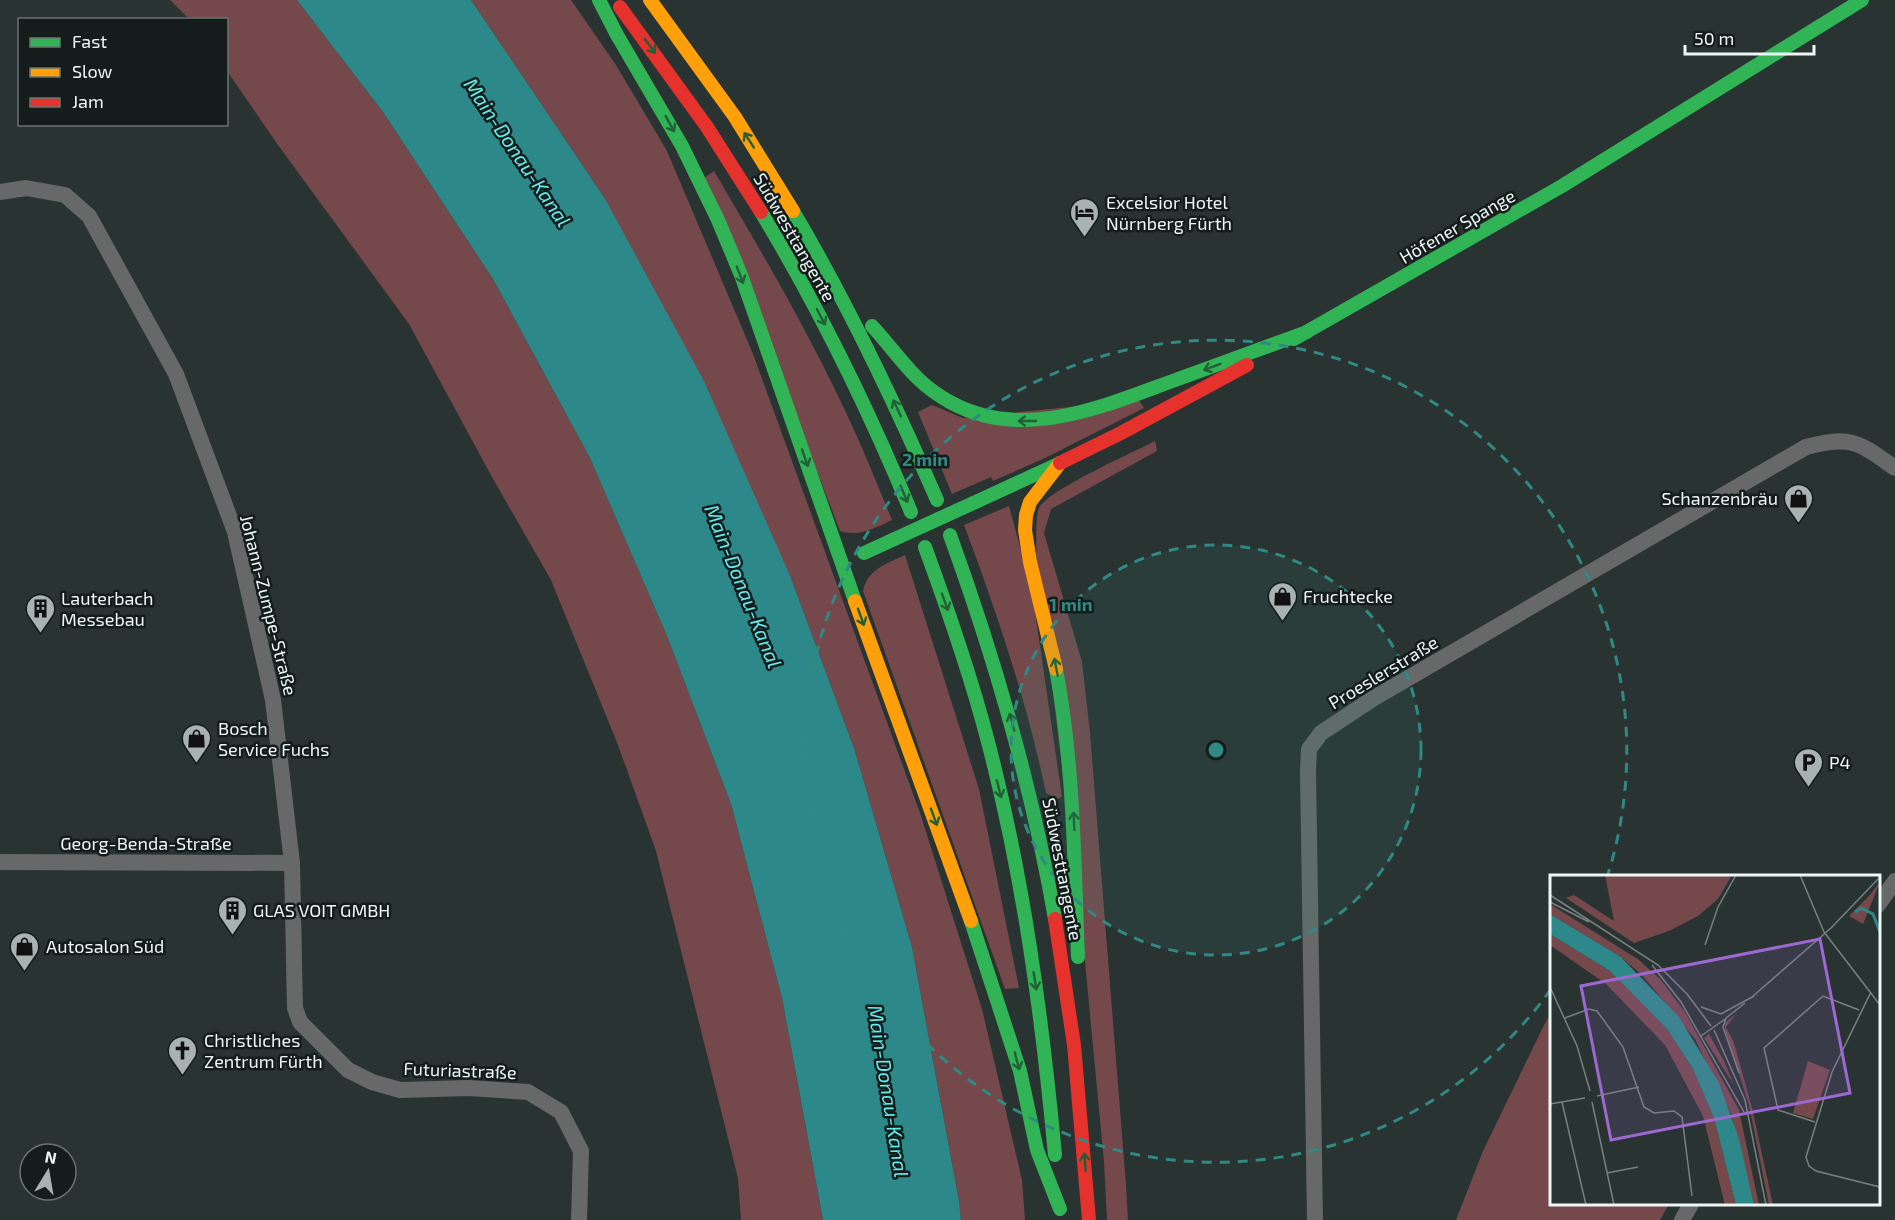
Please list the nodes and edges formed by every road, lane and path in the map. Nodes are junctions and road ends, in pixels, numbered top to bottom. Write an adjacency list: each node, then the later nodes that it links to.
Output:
1 (599, 0): 14 (main road, one-way to 14)
2 (614, 0): 11 (main road, Südwesttangente, one-way to 11)
3 (650, 0): 6 (main road, Südwesttangente, one-way to 3)
4 (1862, 0): 7 (main road, Höfener Spange)
5 (0, 192): 16 (street, Johann-Zumpe-Straße)
6 (844, 299): 7 (main road, one-way to 6); 10 (main road, Südwesttangente, one-way to 6)
7 (1307, 332): 8 (main road, Höfener Spange)
8 (1060, 463): 14 (main road, Höfener Spange, bridge); 20 (main road, one-way to 8)
9 (1895, 468): 25 (street, Proeslerstraße)
10 (937, 500)
11 (911, 512)
12 (950, 536): 20 (main road, Südwesttangente, one-way to 12)
13 (925, 547): 22 (main road, one-way to 22)
14 (842, 562): 22 (main road, one-way to 22)
15 (0, 862): 16 (street, Georg-Benda-Straße)
16 (292, 863): 19 (street, Johann-Zumpe-Straße)
17 (1895, 881): 18 (street)
18 (1880, 902)
19 (300, 1022): 23 (street, Futuriastraße)
20 (1074, 1047): 24 (main road, Südwesttangente, one-way to 20)
21 (1690, 1205): 26 (street)
22 (1060, 1214)
23 (579, 1220)
24 (1089, 1220)
25 (1315, 1220)
26 (1682, 1220)

